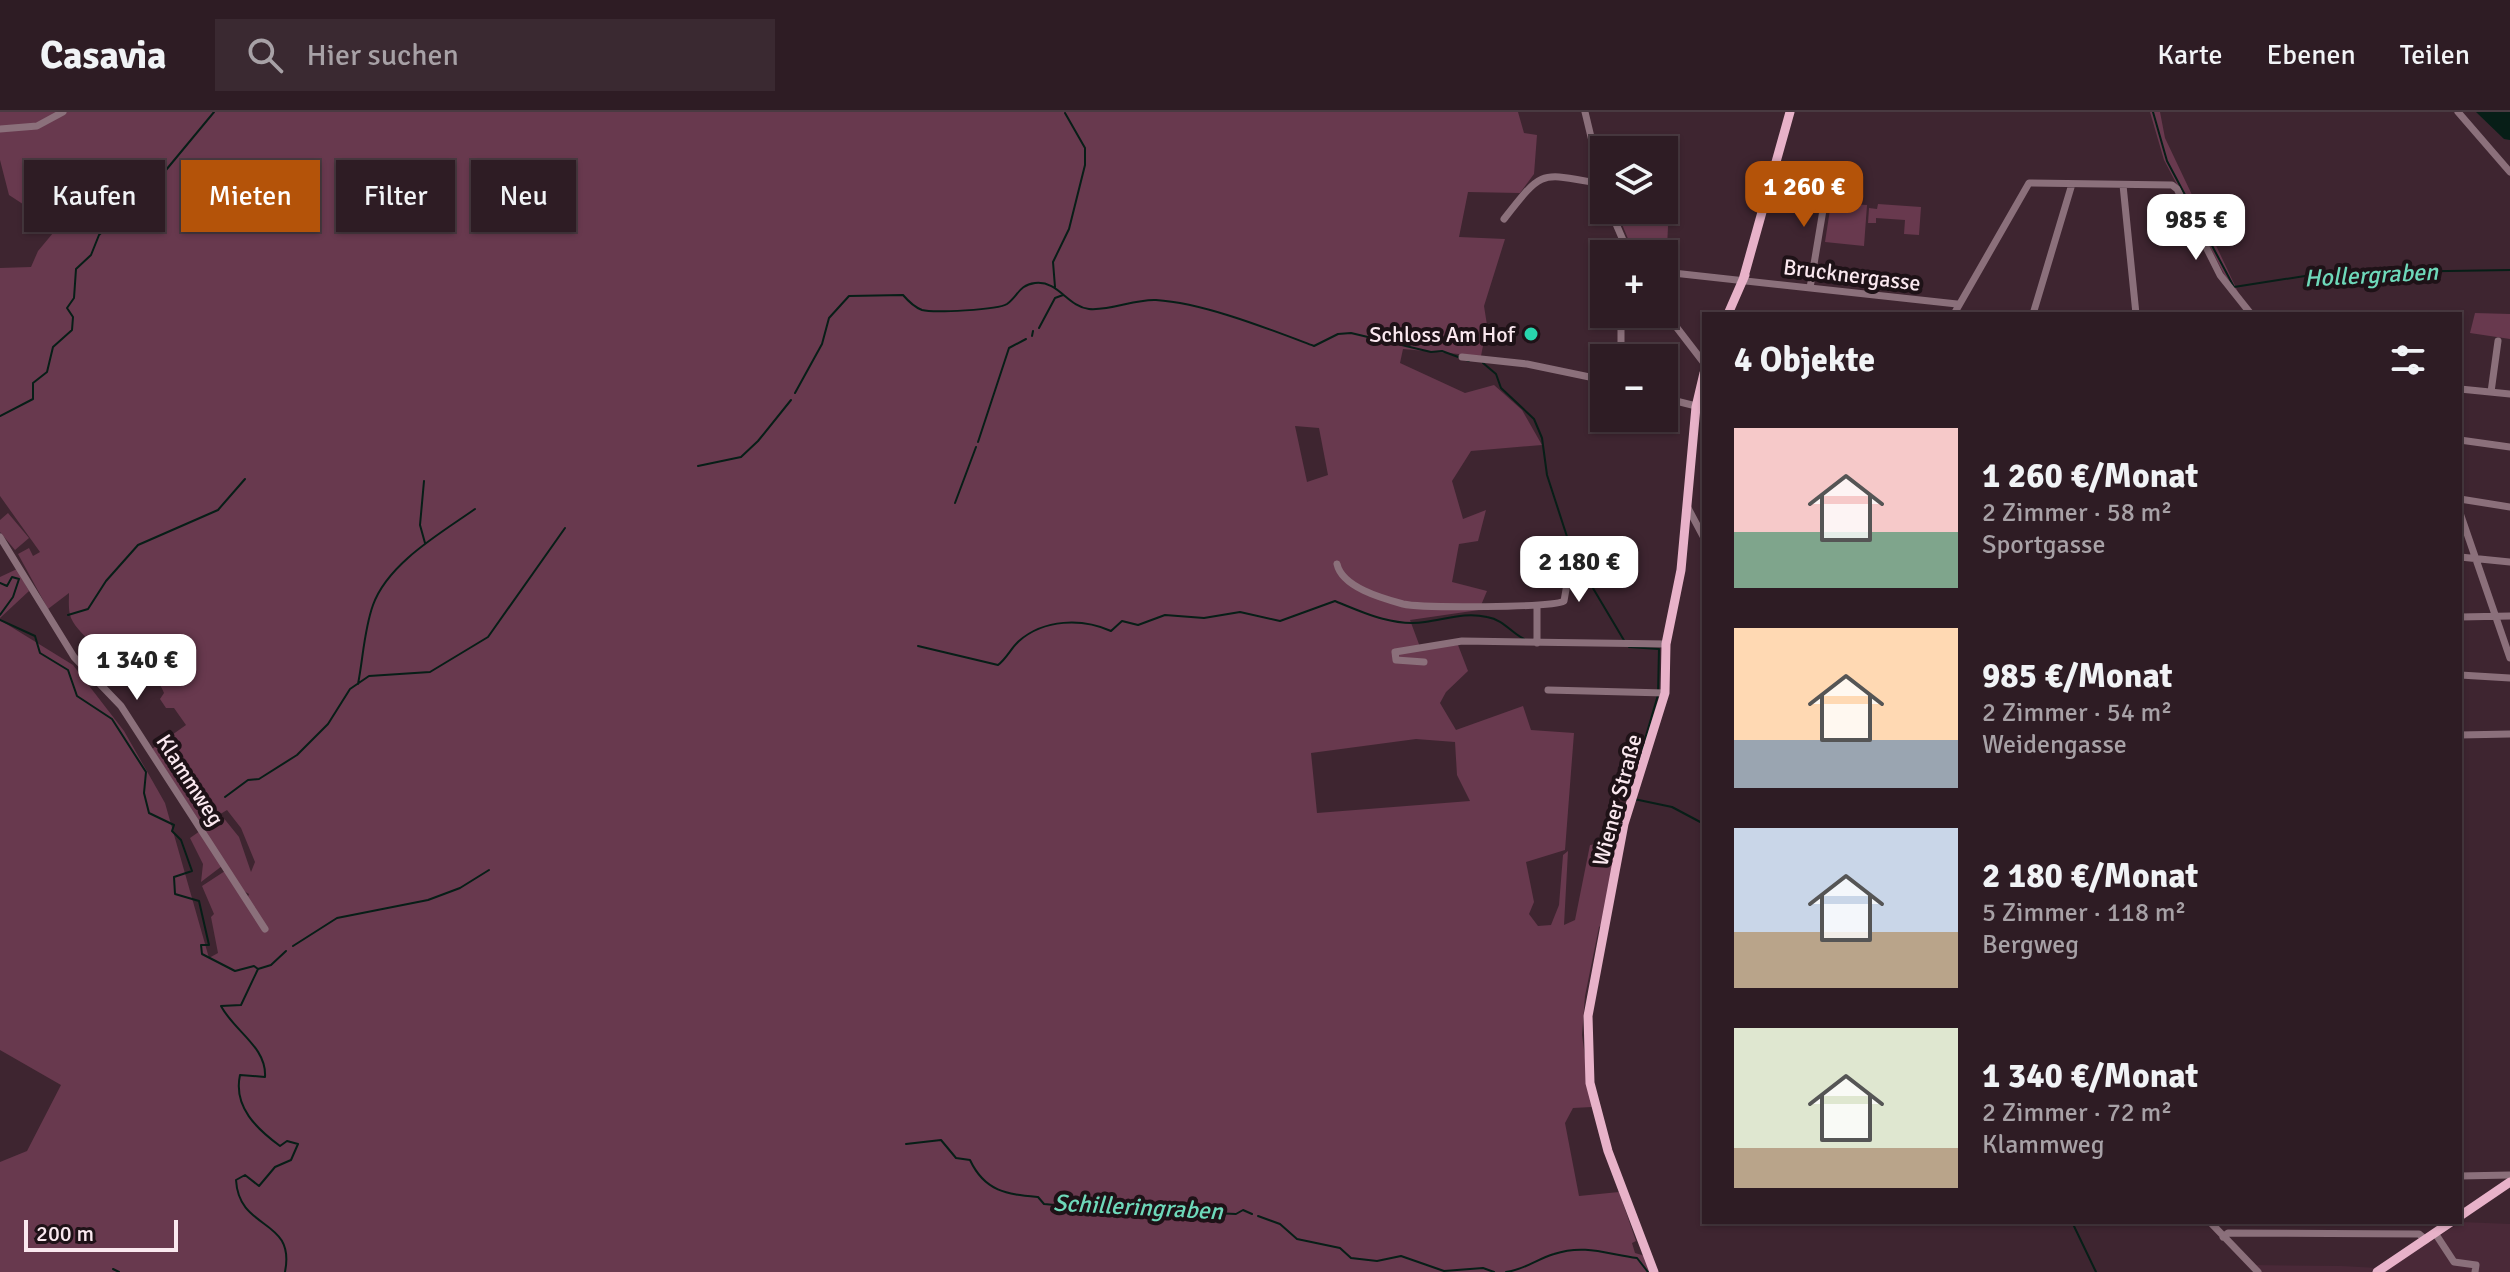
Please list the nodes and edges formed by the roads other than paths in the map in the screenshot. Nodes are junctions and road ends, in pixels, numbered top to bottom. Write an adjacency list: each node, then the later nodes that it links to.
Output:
1 (63, 112): 5 (street)
2 (1585, 112): 6 (street)
3 (1790, 112): 14 (main road)
4 (2458, 112): 7 (street)
5 (0, 129)
6 (1591, 136)
7 (2510, 172)
8 (1829, 174): 15 (street)
9 (2072, 184): 11 (street); 16 (street); 19 (street)
10 (1590, 185): 12 (street)
11 (2123, 185): 20 (street); 21 (street)
12 (1504, 219)
13 (1678, 273): 14 (street, Brucknergasse)
14 (1743, 280): 15 (street, Brucknergasse); 17 (main road)
15 (1810, 288): 16 (street, Brucknergasse)
16 (1957, 304): 18 (street)
17 (1729, 312)
18 (1955, 312)
19 (2034, 312)
20 (2136, 312)
21 (2249, 312)
22 (1677, 328): 25 (street)
23 (2498, 341): 28 (street)
24 (1462, 357): 26 (street)
25 (1702, 360)
26 (1590, 377)
27 (2462, 389): 28 (street)
28 (2491, 392): 29 (street)
29 (2510, 394)
30 (1678, 402): 31 (street)
31 (1700, 408): 35 (main road, Wiener Straße)
32 (2462, 440): 33 (street)
33 (2510, 447)
34 (2462, 501): 36 (street)
35 (1686, 505): 38 (street); 50 (main road, Wiener Straße)
36 (2510, 507)
37 (2462, 519): 42 (street)
38 (1702, 533)
39 (0, 537): 59 (street, Klammweg)
40 (1572, 555): 45 (street)
41 (2462, 557): 42 (street)
42 (2475, 557): 43 (street); 46 (street)
43 (2510, 562)
44 (1337, 564): 45 (street)
45 (1537, 606): 49 (street)
46 (2496, 614): 47 (street); 48 (street); 51 (street)
47 (2510, 616)
48 (2462, 617)
49 (1537, 641): 50 (street); 52 (street)
50 (1665, 649): 56 (main road, Wiener Straße)
51 (2510, 658)
52 (1424, 662)
53 (2462, 675): 54 (street)
54 (2510, 678)
55 (1548, 690): 56 (street)
56 (1661, 692): 70 (main road, Wiener Straße)
57 (2510, 734): 58 (street)
58 (2462, 735)
59 (265, 929)
60 (2510, 1175): 61 (street)
61 (2462, 1176)
62 (2510, 1182): 63 (main road)
63 (2498, 1190): 64 (street); 65 (main road)
64 (2510, 1191)
65 (2462, 1214)
66 (2212, 1224): 69 (street)
67 (2448, 1224): 68 (main road)
68 (2430, 1236): 69 (street); 72 (main road); 73 (street)
69 (2223, 1237): 71 (street)
70 (1654, 1272)
71 (2258, 1272)
72 (2377, 1272)
73 (2475, 1272)

